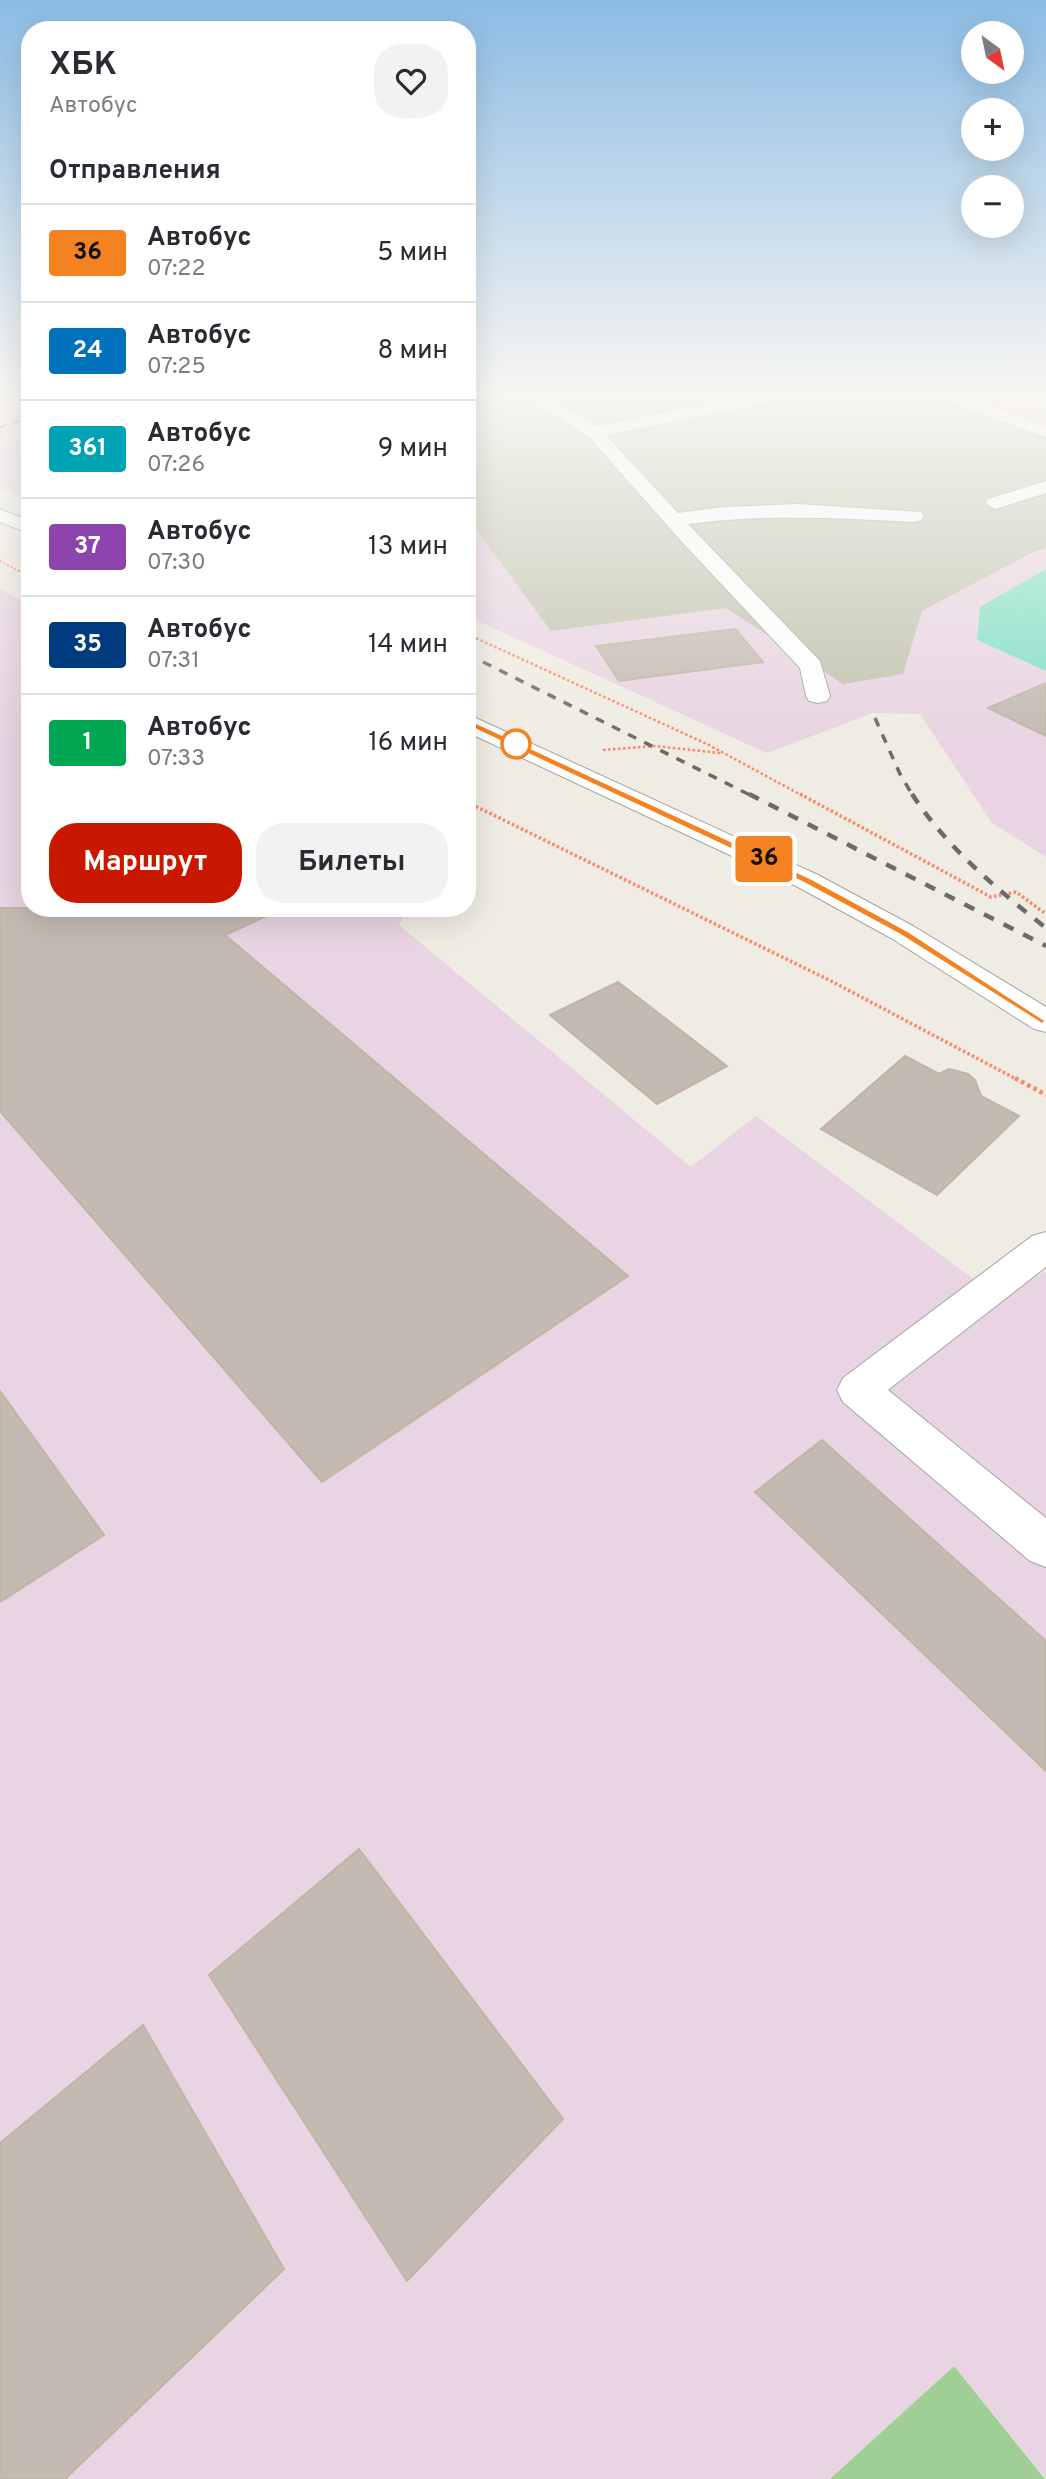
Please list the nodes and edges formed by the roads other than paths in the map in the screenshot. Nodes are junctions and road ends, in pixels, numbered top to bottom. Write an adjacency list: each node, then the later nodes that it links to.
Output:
1 (664, 510): 4 (street)
2 (0, 515): 5 (street)
3 (914, 516): 4 (street)
4 (673, 520): 6 (street)
5 (21, 524)
6 (818, 696)
7 (476, 726): 8 (street)
8 (1046, 1021)
9 (1046, 1246): 10 (street)
10 (1046, 1546)

